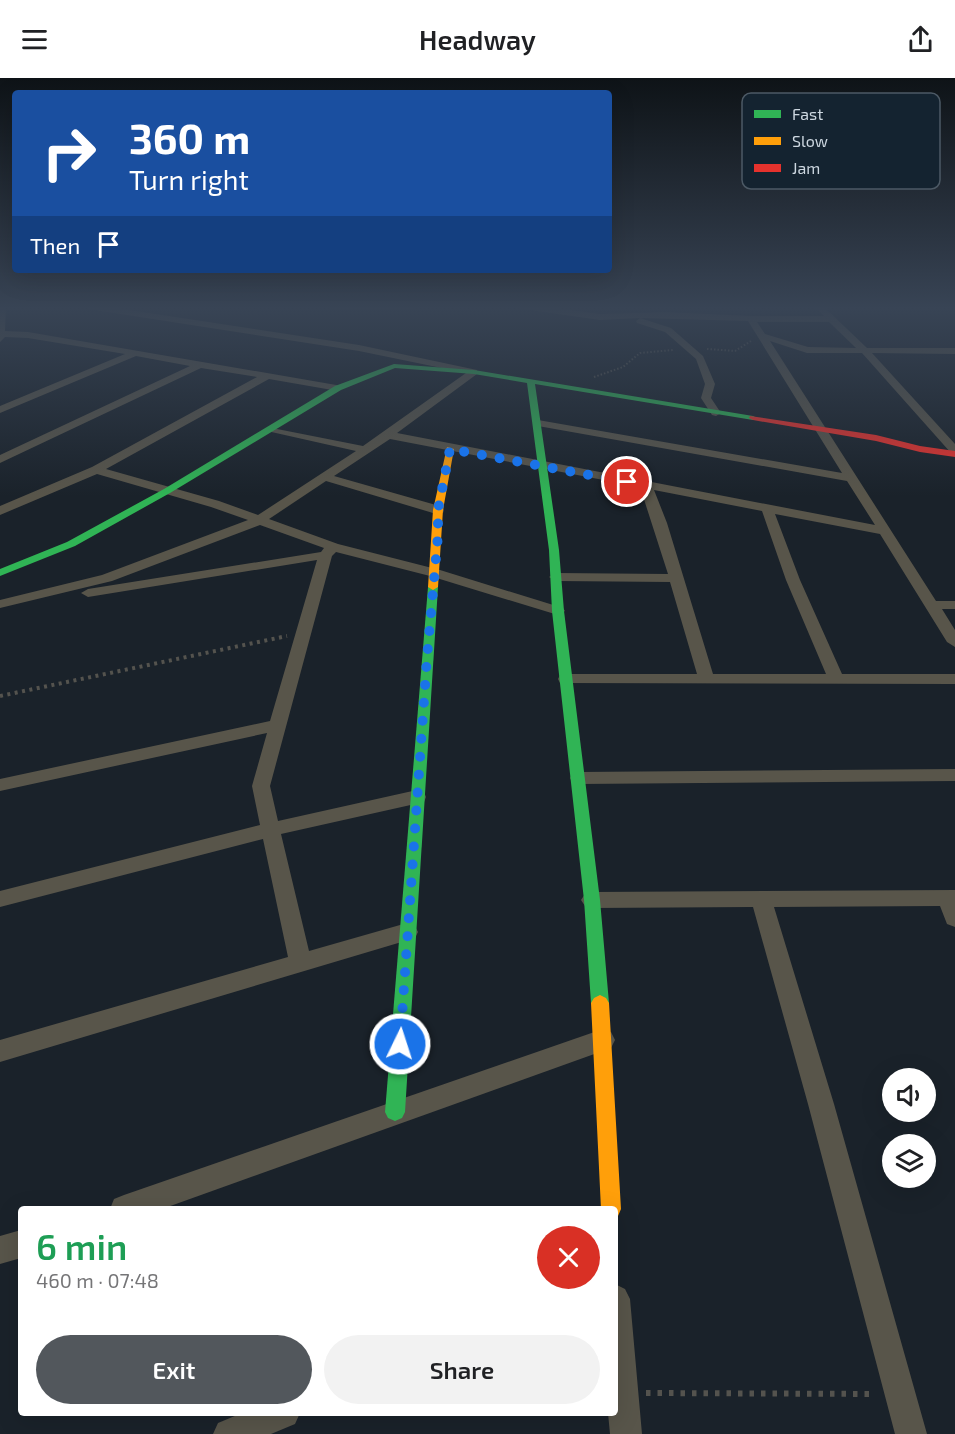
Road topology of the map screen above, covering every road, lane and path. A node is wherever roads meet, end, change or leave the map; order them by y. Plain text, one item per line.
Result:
1 (97, 369) edge
2 (190, 369) edge
3 (230, 369) edge
4 (386, 369) edge
5 (438, 369) edge
6 (461, 369) edge
7 (615, 369) edge
8 (704, 369) edge
9 (781, 369) edge
10 (882, 369) edge
11 (474, 372) junction
12 (267, 376) junction
13 (590, 378) dead end
14 (531, 382) junction
15 (338, 388) junction
16 (0, 410) edge
17 (716, 413) junction
18 (538, 423) junction
19 (271, 429) junction
20 (823, 429) junction
21 (388, 435) junction
22 (450, 449) junction
23 (954, 449) edge
24 (365, 450) junction
25 (0, 459) edge
26 (544, 467) junction
27 (96, 470) junction
28 (324, 477) junction
29 (850, 478) junction
30 (646, 486) junction
31 (167, 491) junction
32 (767, 508) junction
33 (438, 510) junction
34 (0, 511) edge
35 (258, 521) junction
36 (885, 531) junction
37 (329, 551) junction
38 (0, 573) edge
39 (435, 573) junction
40 (556, 577) junction
41 (676, 578) junction
42 (0, 605) edge
43 (933, 605) junction
44 (955, 605) edge
45 (558, 611) junction
46 (304, 632) junction
47 (955, 642) edge
48 (706, 678) junction
49 (837, 678) junction
50 (566, 679) junction
51 (955, 679) edge
52 (0, 696) edge
53 (276, 725) junction
54 (955, 775) edge
55 (579, 778) junction
56 (0, 785) edge
57 (417, 798) junction
58 (272, 829) junction
59 (951, 898) edge
60 (0, 899) edge
61 (761, 899) junction
62 (592, 900) junction
63 (955, 918) edge
64 (407, 932) junction
65 (300, 963) junction
66 (603, 1040) junction
67 (0, 1051) edge
68 (395, 1112) junction
69 (132, 1206) edge
70 (611, 1206) edge
71 (18, 1245) edge
72 (0, 1250) edge
73 (618, 1330) edge
74 (624, 1393) junction
75 (900, 1394) junction
76 (276, 1416) edge
77 (229, 1434) edge
78 (626, 1434) edge
79 (911, 1434) edge

1 - 16 street
2 - 25 street
3 - 12 street
4 - 15 street
5 - 11 street
6 - 11 street
7 - 13 path
8 - 17 street
9 - 20 street
10 - 23 street
11 - 14 street
11 - 21 street
12 - 15 street
12 - 27 street
14 - 17 street
14 - 18 street
15 - 19 street
17 - 20 street
18 - 26 street
18 - 29 street
19 - 24 street
19 - 31 street
20 - 23 street
20 - 29 street
21 - 22 street
21 - 24 street
22 - 26 street
22 - 33 street
24 - 28 street
26 - 30 street
26 - 40 street
27 - 31 street
27 - 34 street
28 - 33 street
28 - 35 street
29 - 36 street
30 - 32 street
30 - 41 street
31 - 35 street
31 - 38 street
32 - 36 street
32 - 49 street
33 - 39 street
35 - 37 street
35 - 42 street
36 - 43 street
37 - 39 street
37 - 42 street
37 - 46 street
39 - 45 street
39 - 57 street
40 - 41 street
40 - 45 street
41 - 48 street
43 - 44 street
43 - 47 street
45 - 50 street
46 - 52 path
46 - 53 street
48 - 49 street
48 - 50 street
49 - 51 street
50 - 55 street
53 - 56 street
53 - 58 street
54 - 55 street
55 - 62 street
57 - 58 street
57 - 64 street
58 - 60 street
58 - 65 street
59 - 61 street
59 - 63 street
61 - 62 street
61 - 75 street
62 - 66 street
64 - 65 street
64 - 68 street
65 - 67 street
66 - 68 street
66 - 70 street
68 - 69 street
71 - 72 street
73 - 74 street
74 - 75 path
74 - 78 street
75 - 79 street
76 - 77 street

